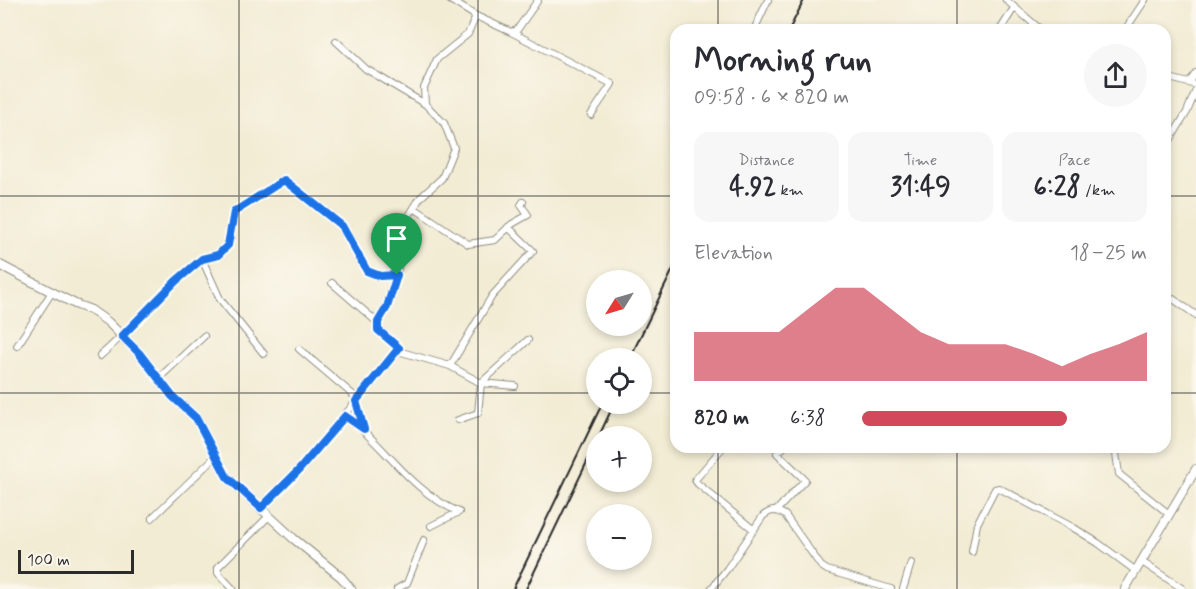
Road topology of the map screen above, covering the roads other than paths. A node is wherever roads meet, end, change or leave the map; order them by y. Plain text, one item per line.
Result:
1 (450, 0) edge
2 (538, 0) edge
3 (768, 0) edge
4 (1006, 0) edge
5 (1145, 0) edge
6 (1014, 8) junction
7 (476, 16) junction
8 (757, 24) edge
9 (1004, 24) edge
10 (1034, 24) edge
11 (1129, 24) edge
12 (511, 32) junction
13 (336, 41) dead end
14 (1196, 73) edge
15 (1171, 78) edge
16 (1192, 84) edge
17 (1196, 90) edge
18 (425, 104) junction
19 (591, 115) dead end
20 (1171, 138) edge
21 (523, 202) dead end
22 (414, 208) junction
23 (508, 228) junction
24 (202, 259) junction
25 (0, 265) edge
26 (397, 275) junction
27 (332, 283) dead end
28 (52, 292) junction
29 (1171, 298) edge
30 (1196, 315) edge
31 (378, 322) junction
32 (122, 336) junction
33 (204, 336) dead end
34 (528, 340) dead end
35 (16, 346) dead end
36 (299, 349) dead end
37 (398, 351) junction
38 (264, 354) dead end
39 (100, 356) dead end
40 (450, 366) junction
41 (158, 379) junction
42 (481, 383) junction
43 (515, 386) dead end
44 (357, 400) junction
45 (345, 416) junction
46 (458, 420) dead end
47 (364, 429) junction
48 (718, 453) edge
49 (777, 453) edge
50 (1116, 453) edge
51 (216, 456) junction
52 (1196, 469) edge
53 (1193, 481) edge
54 (261, 508) junction
55 (776, 511) junction
56 (1169, 514) junction
57 (269, 516) junction
58 (152, 518) dead end
59 (431, 526) dead end
60 (754, 530) junction
61 (424, 540) dead end
62 (972, 552) dead end
63 (1142, 562) junction
64 (911, 563) dead end
65 (1136, 571) junction
66 (406, 587) edge
67 (233, 589) edge
68 (351, 589) edge
69 (398, 589) edge
70 (711, 589) edge
71 (891, 589) edge
72 (903, 589) edge
73 (1125, 589) edge
74 (1183, 589) edge

1 - 7 street
2 - 12 street
3 - 8 street
4 - 6 street
5 - 11 street
6 - 9 street
6 - 10 street
7 - 12 street
7 - 18 street
12 - 19 street
13 - 18 street
14 - 16 street
15 - 16 street
17 - 20 street
18 - 22 street
21 - 23 street
22 - 23 street
22 - 26 street
23 - 40 street
24 - 26 street
24 - 32 street
24 - 38 street
25 - 28 main road
26 - 31 street
27 - 31 street
28 - 32 main road
28 - 35 street
29 - 30 street
31 - 37 street
32 - 39 street
32 - 41 main road
33 - 41 street
34 - 42 street
36 - 44 street
37 - 40 street
37 - 44 street
40 - 42 street
41 - 51 main road
42 - 43 street
42 - 46 street
44 - 45 street
44 - 47 street
45 - 47 street
45 - 54 street
47 - 59 street
48 - 60 street
49 - 55 street
50 - 56 street
51 - 54 main road
51 - 58 street
52 - 53 main road
53 - 56 main road
54 - 57 main road
55 - 60 street
55 - 71 street
56 - 63 main road
57 - 67 street
57 - 68 main road
60 - 70 street
61 - 66 street
62 - 65 street
63 - 65 main road
63 - 74 street
64 - 72 street
65 - 73 main road
66 - 69 street

